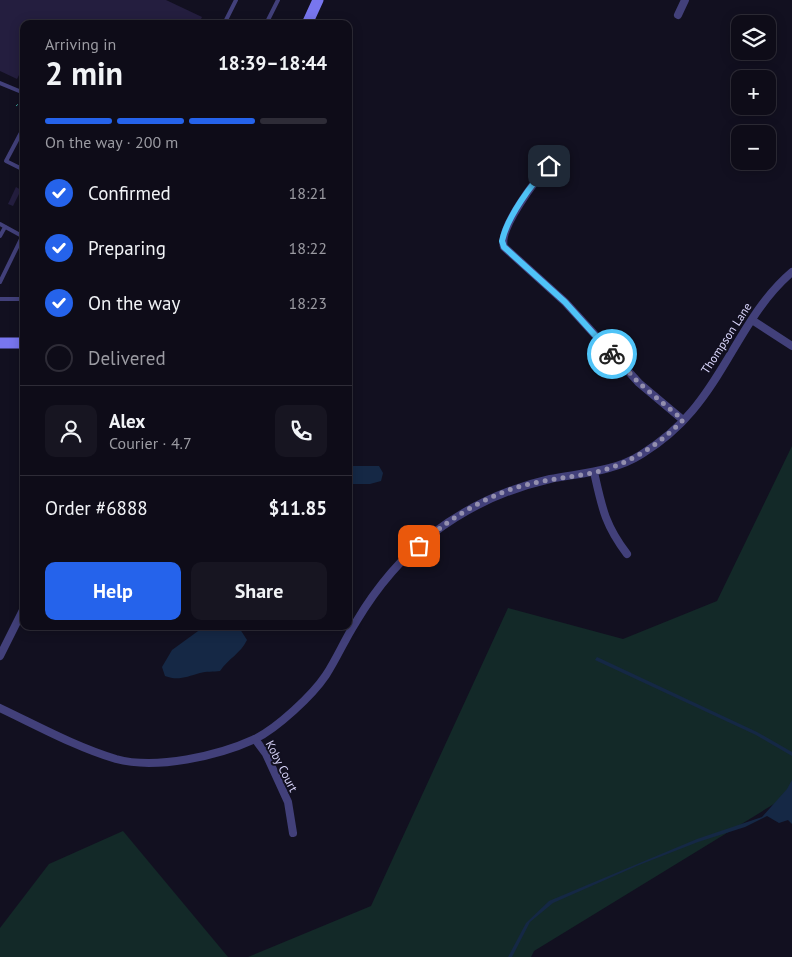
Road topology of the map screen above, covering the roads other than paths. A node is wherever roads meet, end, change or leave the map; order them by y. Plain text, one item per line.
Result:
1 (236, 0) edge
2 (278, 0) edge
3 (318, 0) edge
4 (685, 0) edge
5 (678, 15) dead end
6 (226, 20) edge
7 (268, 20) edge
8 (309, 20) edge
9 (0, 83) edge
10 (20, 91) edge
11 (20, 135) edge
12 (549, 166) dead end
13 (20, 168) edge
14 (0, 224) edge
15 (5, 227) junction
16 (20, 233) edge
17 (0, 236) edge
18 (20, 240) edge
19 (792, 272) edge
20 (0, 282) edge
21 (0, 299) edge
22 (20, 300) edge
23 (752, 320) junction
24 (0, 343) edge
25 (20, 343) edge
26 (792, 346) edge
27 (683, 420) junction
28 (594, 472) junction
29 (627, 554) dead end
30 (20, 616) edge
31 (352, 627) edge
32 (351, 630) edge
33 (0, 656) edge
34 (0, 708) edge
35 (255, 739) junction
36 (293, 833) dead end

1 - 6 lane
2 - 7 lane
3 - 8 main road
4 - 5 street
9 - 10 lane
11 - 13 lane
12 - 27 street
14 - 15 lane
15 - 16 lane
15 - 17 lane
18 - 20 lane
19 - 23 street, Thompson Lane
21 - 22 lane
23 - 26 street
23 - 27 street, Thompson Lane
24 - 25 main road
27 - 28 street, Thompson Lane
28 - 29 street
28 - 31 street, Thompson Lane
30 - 33 street
32 - 35 street, Thompson Lane
34 - 35 street, Thompson Lane
35 - 36 street, Koby Court

